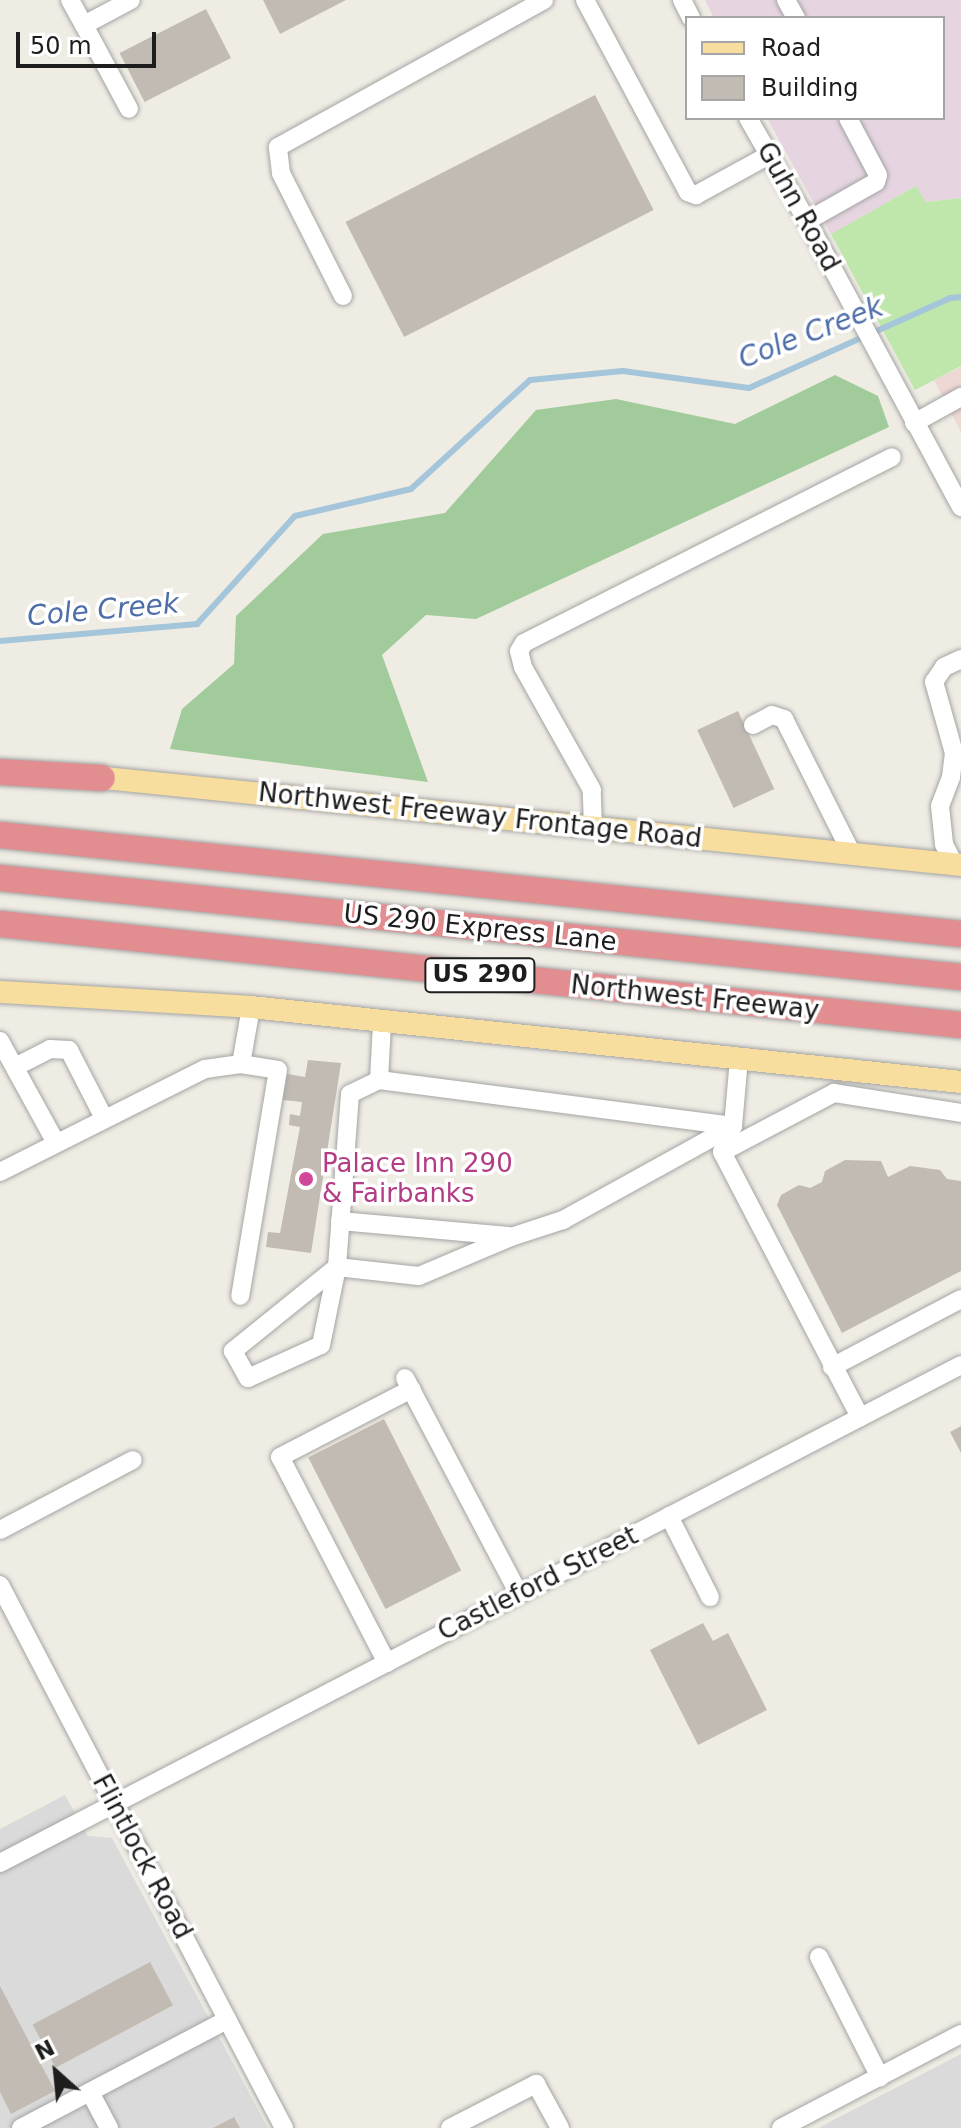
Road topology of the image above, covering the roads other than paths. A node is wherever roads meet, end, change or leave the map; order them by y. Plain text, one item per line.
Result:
1 (70, 0) edge
2 (131, 0) edge
3 (544, 0) edge
4 (585, 0) edge
5 (84, 25) junction
6 (129, 109) dead end
7 (749, 120) edge
8 (849, 120) edge
9 (769, 155) junction
10 (807, 221) junction
11 (343, 296) dead end
12 (961, 397) edge
13 (914, 423) junction
14 (892, 457) dead end
15 (961, 507) edge
16 (961, 659) edge
17 (753, 725) dead end
18 (0, 766) edge
19 (0, 772) edge
20 (102, 778) junction
21 (593, 828) junction
22 (0, 835) edge
23 (852, 854) junction
24 (957, 864) edge
25 (0, 878) edge
26 (0, 924) edge
27 (961, 934) edge
28 (961, 977) edge
29 (0, 992) edge
30 (251, 1007) junction
31 (382, 1023) junction
32 (961, 1025) edge
33 (0, 1041) edge
34 (739, 1059) junction
35 (241, 1064) junction
36 (15, 1067) junction
37 (850, 1071) junction
38 (379, 1080) junction
39 (961, 1082) edge
40 (834, 1093) junction
41 (961, 1113) edge
42 (104, 1118) junction
43 (733, 1126) junction
44 (56, 1143) junction
45 (3, 1163) edge
46 (340, 1221) junction
47 (511, 1237) junction
48 (337, 1267) junction
49 (240, 1296) dead end
50 (961, 1299) edge
51 (961, 1365) edge
52 (832, 1367) junction
53 (860, 1417) junction
54 (133, 1460) dead end
55 (669, 1516) junction
56 (0, 1530) edge
57 (0, 1585) edge
58 (519, 1594) junction
59 (710, 1597) dead end
60 (387, 1663) junction
61 (114, 1804) junction
62 (0, 1863) edge
63 (819, 1957) dead end
64 (227, 2020) junction
65 (961, 2034) edge
66 (880, 2077) junction
67 (90, 2092) junction
68 (21, 2128) edge
69 (109, 2128) edge
70 (284, 2128) edge
71 (450, 2128) edge
72 (560, 2128) edge
73 (781, 2128) edge

1 - 5 street
2 - 5 street
3 - 11 street
4 - 9 street
5 - 6 street
7 - 9 street, Guhn Road
8 - 10 street
9 - 10 street, Guhn Road
10 - 13 street, Guhn Road
12 - 13 street
13 - 15 street, Guhn Road
14 - 21 street
16 - 24 street
17 - 23 street
18 - 20 main road, Northwest Freeway Frontage Road
19 - 20 highway
20 - 21 main road, Northwest Freeway Frontage Road
21 - 23 main road, Northwest Freeway Frontage Road
22 - 27 highway
23 - 24 main road, Northwest Freeway Frontage Road
25 - 28 highway, US 290 Express Lane
26 - 32 highway, Northwest Freeway / US 290
29 - 30 main road
30 - 31 main road
30 - 35 street
31 - 34 main road
31 - 38 street
33 - 36 street
34 - 37 main road
34 - 43 street
35 - 42 street
35 - 49 street
36 - 42 street
36 - 44 street
37 - 39 main road
37 - 40 street
38 - 43 street
38 - 46 street
40 - 41 street
40 - 52 street
42 - 44 street
43 - 47 street
44 - 45 street
46 - 47 street
46 - 48 street
47 - 48 street
48 - 48 street
50 - 52 street
51 - 53 street, Castleford Street
52 - 53 street
53 - 55 street, Castleford Street
54 - 56 street
55 - 58 street, Castleford Street
55 - 59 street
57 - 61 street, Flintlock Road
58 - 60 street, Castleford Street
58 - 60 street
60 - 61 street, Castleford Street
61 - 62 street, Castleford Street
61 - 64 street, Flintlock Road
63 - 66 street
64 - 67 street
64 - 70 street, Flintlock Road
65 - 66 street
66 - 73 street
67 - 68 street
67 - 69 street
71 - 72 street

